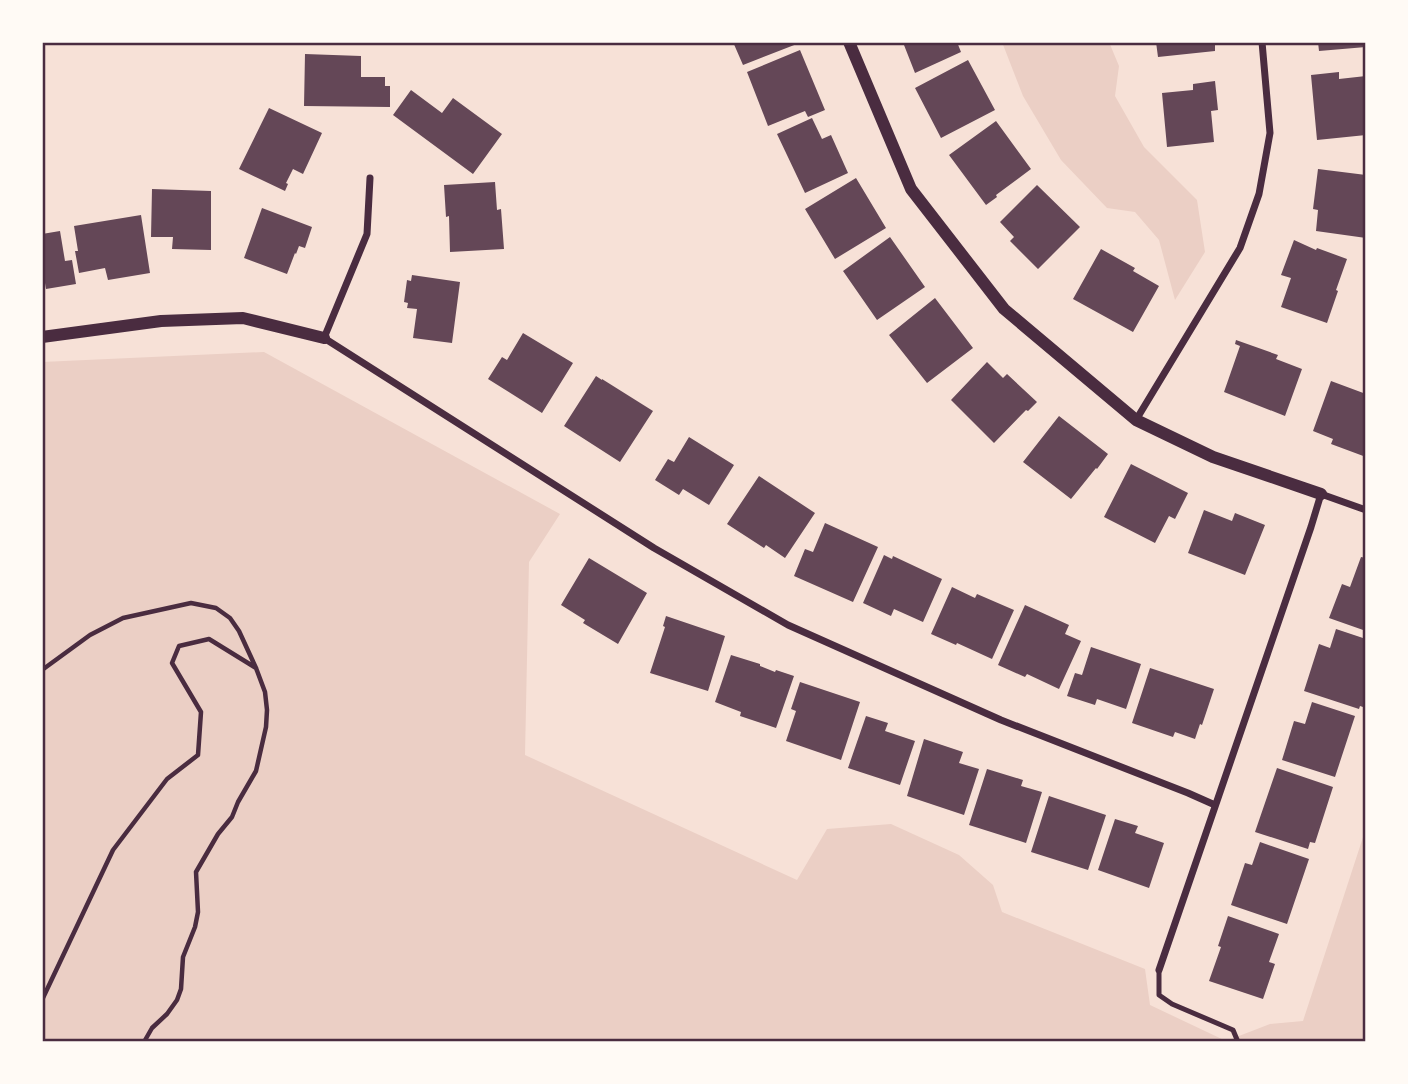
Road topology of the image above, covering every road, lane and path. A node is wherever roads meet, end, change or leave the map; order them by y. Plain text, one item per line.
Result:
1 (849, 42) edge
2 (1262, 42) edge
3 (370, 178) dead end
4 (42, 337) edge
5 (324, 338) junction
6 (1136, 420) junction
7 (1321, 494) junction
8 (1366, 510) edge
9 (256, 668) junction
10 (42, 670) edge
11 (1215, 805) junction
12 (1159, 970) joint
13 (42, 1000) edge
14 (144, 1042) edge
15 (1238, 1042) edge

1 - 6 street
2 - 6 street
3 - 5 street
4 - 5 street
5 - 11 street
6 - 7 street
7 - 8 street
7 - 11 street
9 - 10 path
9 - 13 path
9 - 14 path
11 - 12 street
12 - 15 lane

